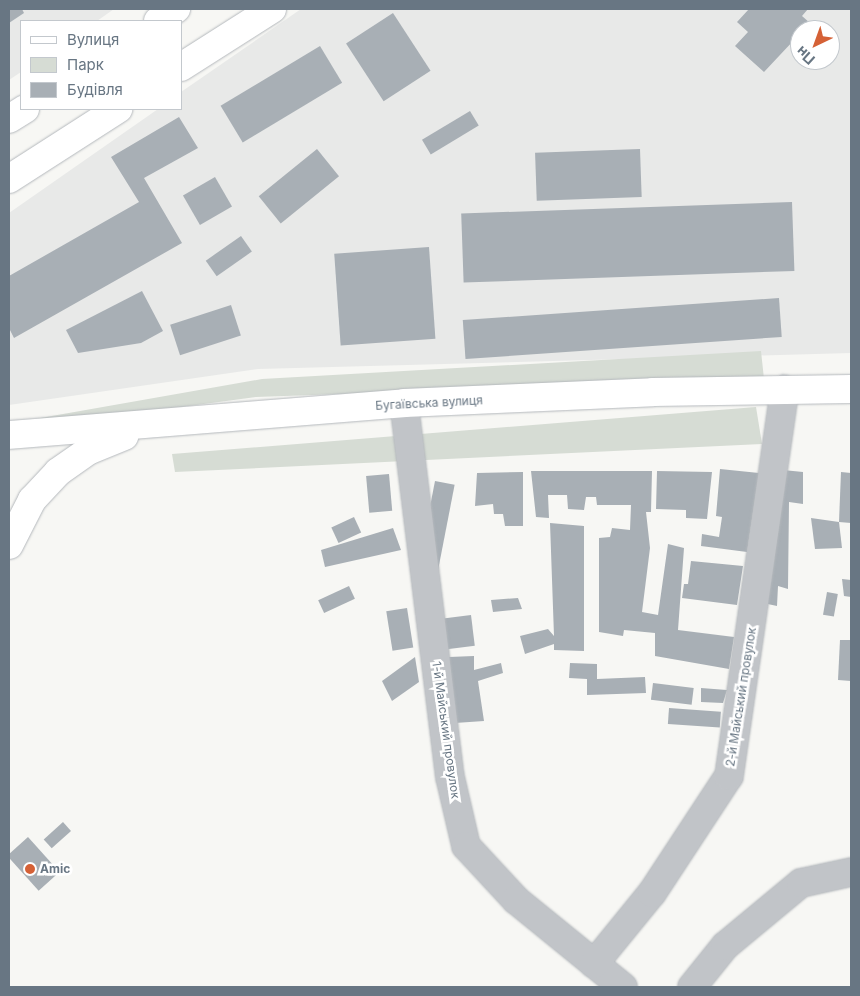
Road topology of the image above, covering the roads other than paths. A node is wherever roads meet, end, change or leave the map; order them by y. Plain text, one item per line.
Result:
1 (176, 9) edge
2 (272, 9) edge
3 (160, 20) edge
4 (182, 67) edge
5 (23, 110) edge
6 (116, 110) edge
7 (9, 119) edge
8 (9, 179) edge
9 (785, 389) junction
10 (851, 389) edge
11 (404, 403) junction
12 (156, 425) junction
13 (11, 435) edge
14 (9, 545) edge
15 (851, 872) edge
16 (594, 964) junction
17 (623, 987) edge
18 (692, 987) edge

1 - 3 main road
2 - 4 main road
5 - 7 main road
6 - 8 main road
9 - 10 main road, Бугаївська вулиця
9 - 11 main road, Бугаївська вулиця
9 - 16 street, 2-й Майський провулок
11 - 12 main road, Бугаївська вулиця
11 - 16 street, 1-й Майський провулок
12 - 13 main road, Бугаївська вулиця
12 - 14 main road
15 - 18 street
16 - 17 street, 1-й Майський провулок

